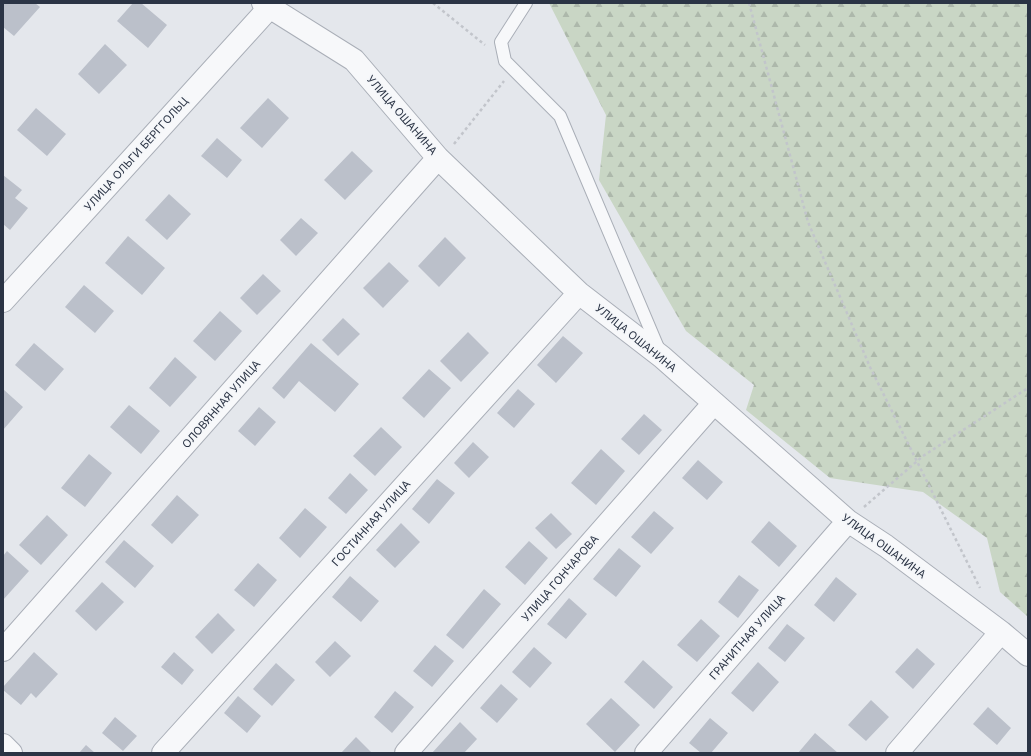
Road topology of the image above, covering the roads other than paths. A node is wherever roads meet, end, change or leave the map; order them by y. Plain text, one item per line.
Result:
1 (526, 3) edge
2 (266, 5) edge
3 (438, 158) junction
4 (579, 292) junction
5 (3, 301) edge
6 (662, 357) junction
7 (714, 403) junction
8 (848, 521) junction
9 (1001, 632) junction
10 (3, 650) edge
11 (1028, 655) edge
12 (3, 745) edge
13 (11, 753) edge
14 (163, 753) edge
15 (406, 753) edge
16 (646, 753) edge
17 (897, 753) edge

1 - 6 lane
2 - 3 street, УЛИЦА ОШАНИНА
2 - 5 street, УЛИЦА ОЛЬГИ БЕРГГОЛЬЦ
3 - 4 street, УЛИЦА ОШАНИНА
3 - 10 street, ОЛОВЯННАЯ УЛИЦА
4 - 6 street, УЛИЦА ОШАНИНА
4 - 14 street, ГОСТИННАЯ УЛИЦА
6 - 7 street, УЛИЦА ОШАНИНА
7 - 8 street, УЛИЦА ОШАНИНА
7 - 15 street, УЛИЦА ГОНЧАРОВА
8 - 9 street, УЛИЦА ОШАНИНА
8 - 16 street, ГРАНИТНАЯ УЛИЦА
9 - 11 street, УЛИЦА ОШАНИНА
9 - 17 street
12 - 13 street

